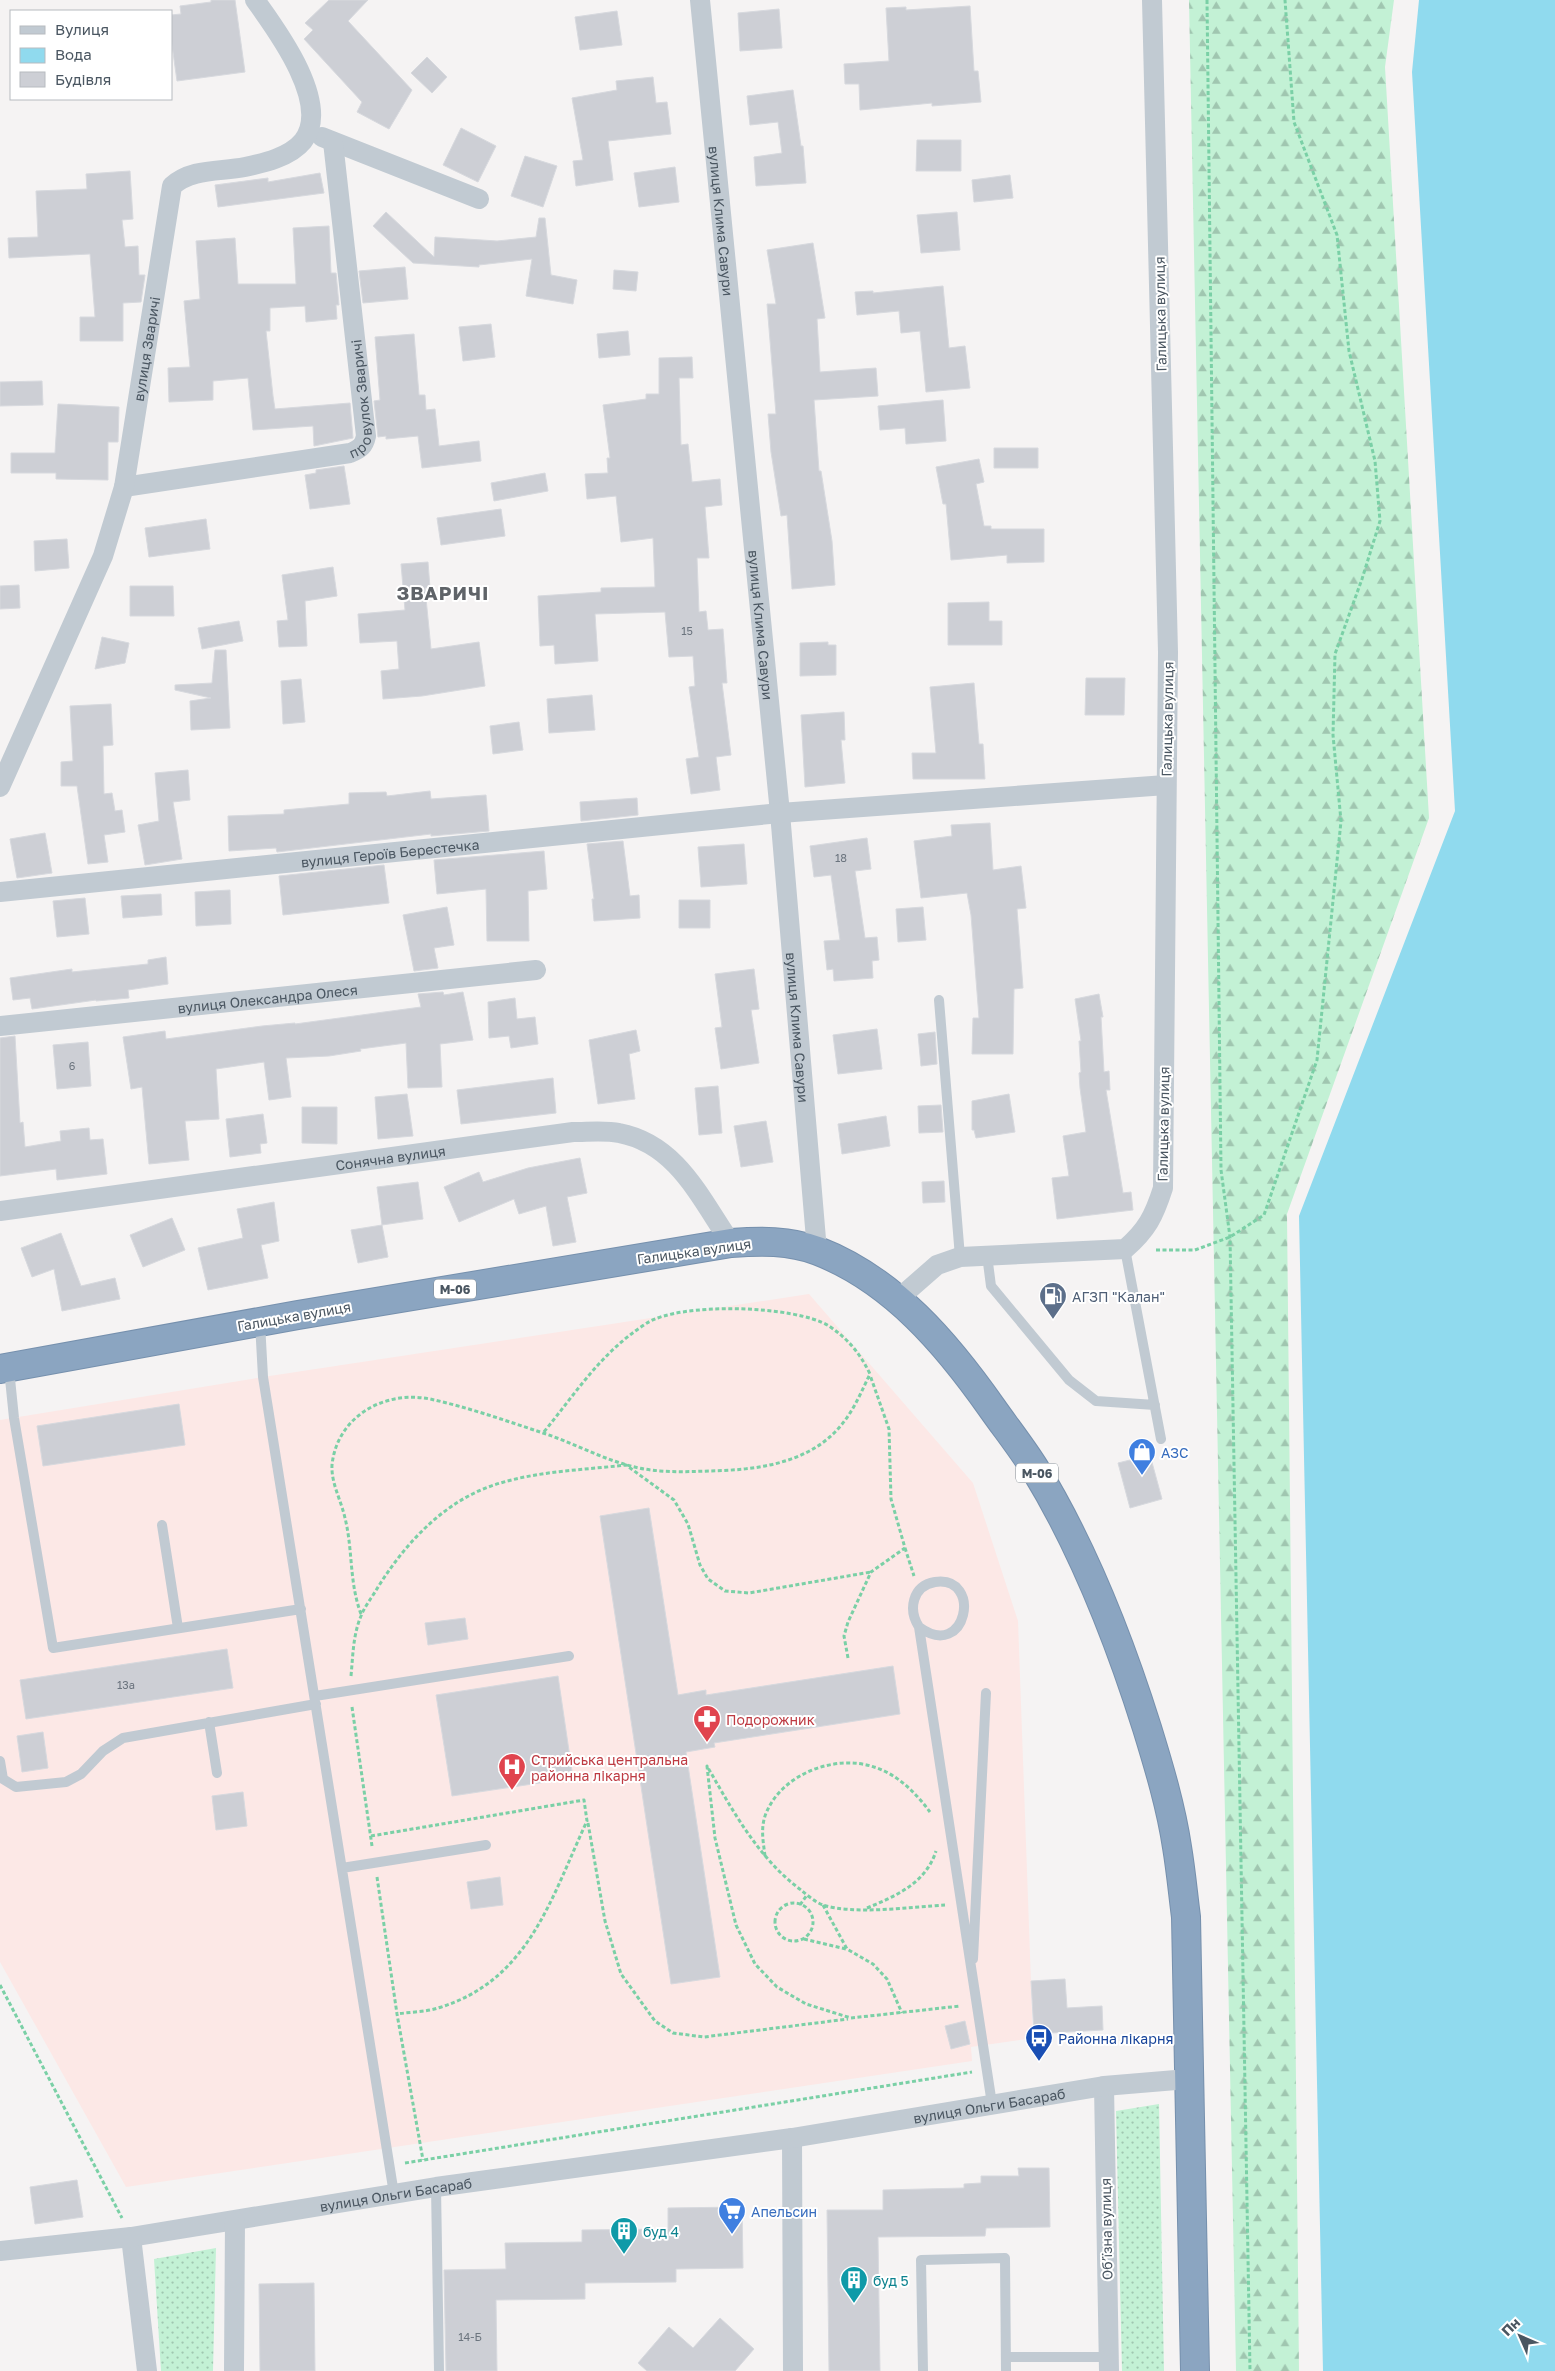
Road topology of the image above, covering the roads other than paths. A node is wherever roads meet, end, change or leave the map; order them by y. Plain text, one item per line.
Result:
1 (255, 0) edge
2 (700, 0) edge
3 (1152, 0) edge
4 (309, 130) junction
5 (333, 142) junction
6 (479, 199) dead end
7 (124, 487) junction
8 (1166, 785) junction
9 (0, 787) edge
10 (780, 813) junction
11 (0, 892) edge
12 (536, 970) dead end
13 (940, 1000) dead end
14 (0, 1026) edge
15 (0, 1211) edge
16 (731, 1243) junction
17 (1124, 1249) junction
18 (817, 1251) junction
19 (987, 1255) junction
20 (960, 1257) junction
21 (897, 1300) junction
22 (260, 1322) junction
23 (5, 1368) edge
24 (1154, 1405) junction
25 (1161, 1439) dead end
26 (162, 1526) dead end
27 (301, 1609) junction
28 (919, 1627) junction
29 (178, 1628) junction
30 (569, 1656) dead end
31 (986, 1692) dead end
32 (315, 1700) junction
33 (209, 1722) junction
34 (0, 1761) edge
35 (217, 1773) dead end
36 (486, 1844) dead end
37 (342, 1868) junction
38 (972, 1981) junction
39 (1188, 2079) junction
40 (1104, 2086) junction
41 (992, 2104) junction
42 (792, 2138) junction
43 (436, 2187) junction
44 (394, 2194) junction
45 (235, 2221) junction
46 (131, 2236) junction
47 (0, 2251) edge
48 (1006, 2357) junction
49 (1108, 2364) edge
50 (147, 2371) edge
51 (234, 2371) edge
52 (439, 2371) edge
53 (793, 2371) edge
54 (923, 2371) edge
55 (1006, 2371) edge
56 (1195, 2371) edge

1 - 4 street
2 - 10 street, вулиця Клима Савури
3 - 8 street, Галицька вулиця
4 - 5 street
4 - 7 street, вулиця Зваричі
5 - 6 street
5 - 7 street, провулок Зваричі
7 - 9 street, вулиця Зваричі
8 - 10 street, вулиця Героїв Берестечка
8 - 17 street, Галицька вулиця
10 - 11 street, вулиця Героїв Берестечка
10 - 18 street, вулиця Клима Савури
12 - 14 street, вулиця Олександра Олеся
13 - 20 lane
15 - 16 street, Сонячна вулиця
16 - 18 highway, Галицька вулиця / М-06
16 - 22 highway, Галицька вулиця / М-06
17 - 19 street
17 - 24 lane
18 - 21 highway, Галицька вулиця / М-06
19 - 20 street
19 - 24 lane
20 - 21 street
21 - 39 highway, М-06
22 - 23 highway, Галицька вулиця / М-06
22 - 27 lane
23 - 29 lane
24 - 25 lane
26 - 29 lane
27 - 29 lane
27 - 32 lane
28 - 28 lane
28 - 38 lane
30 - 32 lane
31 - 38 lane
32 - 33 lane
32 - 37 lane
33 - 34 lane
33 - 35 lane
36 - 37 lane
37 - 44 lane
38 - 41 lane
39 - 40 street, вулиця Ольги Басараб
39 - 56 highway, М-06
40 - 41 street, вулиця Ольги Басараб
40 - 49 street, Обʼїзна вулиця
41 - 42 street, вулиця Ольги Басараб
42 - 43 street, вулиця Ольги Басараб
42 - 53 street
43 - 44 street, вулиця Ольги Басараб
43 - 52 lane
44 - 45 street, вулиця Ольги Басараб
45 - 46 street, вулиця Ольги Басараб
45 - 51 street
46 - 47 street, вулиця Ольги Басараб
46 - 50 street
48 - 49 lane
48 - 54 lane
48 - 55 lane

